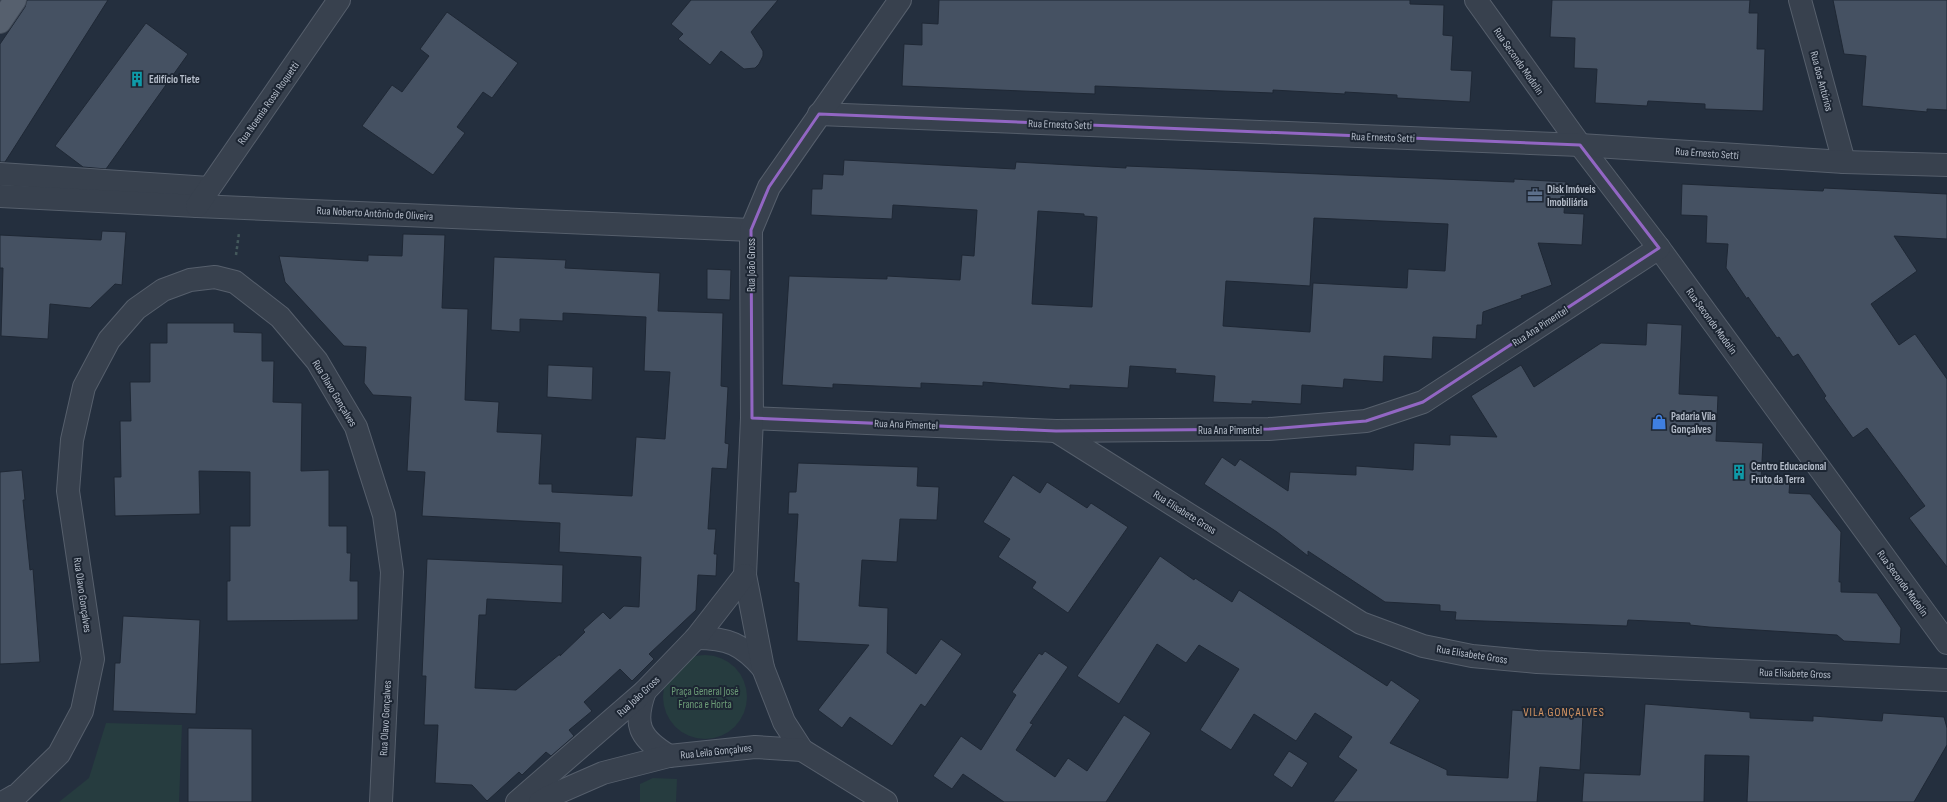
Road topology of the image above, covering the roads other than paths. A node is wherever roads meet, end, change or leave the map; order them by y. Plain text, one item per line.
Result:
1 (15, 0) edge
2 (339, 0) edge
3 (900, 0) edge
4 (1476, 0) edge
5 (1800, 0) edge
6 (0, 22) edge
7 (819, 114) junction
8 (1580, 145) junction
9 (1844, 162) junction
10 (1947, 165) edge
11 (0, 174) edge
12 (209, 188) junction
13 (0, 196) edge
14 (197, 206) junction
15 (751, 230) junction
16 (1659, 248) junction
17 (752, 418) junction
18 (1056, 431) junction
19 (745, 575) junction
20 (696, 638) junction
21 (1947, 643) edge
22 (763, 668) junction
23 (1947, 680) edge
24 (645, 691) junction
25 (802, 750) junction
26 (669, 756) junction
27 (4, 802) edge
28 (381, 802) edge
29 (517, 802) edge
30 (540, 802) edge
31 (886, 802) edge

1 - 6 main road
2 - 12 street, Rua Noemia Rossi Roquetti
3 - 7 street, Rua João Gross
4 - 8 street, Rua Secondo Modolin
5 - 9 street, Rua dos Antúrios
7 - 8 street, Rua Ernesto Setti
7 - 15 street, Rua João Gross
8 - 9 street, Rua Ernesto Setti
8 - 16 street, Rua Secondo Modolin
9 - 10 street, Rua Ernesto Setti
11 - 12 street
12 - 14 street, Rua Noemia Rossi Roquetti
13 - 14 street, Rua Noberto Antônio de Oliveira
14 - 15 street, Rua Noberto Antônio de Oliveira
15 - 17 street, Rua João Gross
16 - 18 street, Rua Ana Pimentel
16 - 21 street, Rua Secondo Modolin
17 - 18 street, Rua Ana Pimentel
17 - 19 street, Rua João Gross
18 - 23 street, Rua Elisabete Gross
19 - 20 street, Rua João Gross
19 - 22 street, Rua João Gross
20 - 22 street
20 - 24 street, Rua João Gross
22 - 25 street, Rua João Gross
24 - 26 street
24 - 29 street, Rua João Gross
25 - 26 street, Rua Leila Gonçalves
25 - 31 street, Rua Leila Gonçalves
26 - 30 street, Rua Leila Gonçalves
27 - 28 street, Rua Olavo Gonçalves

